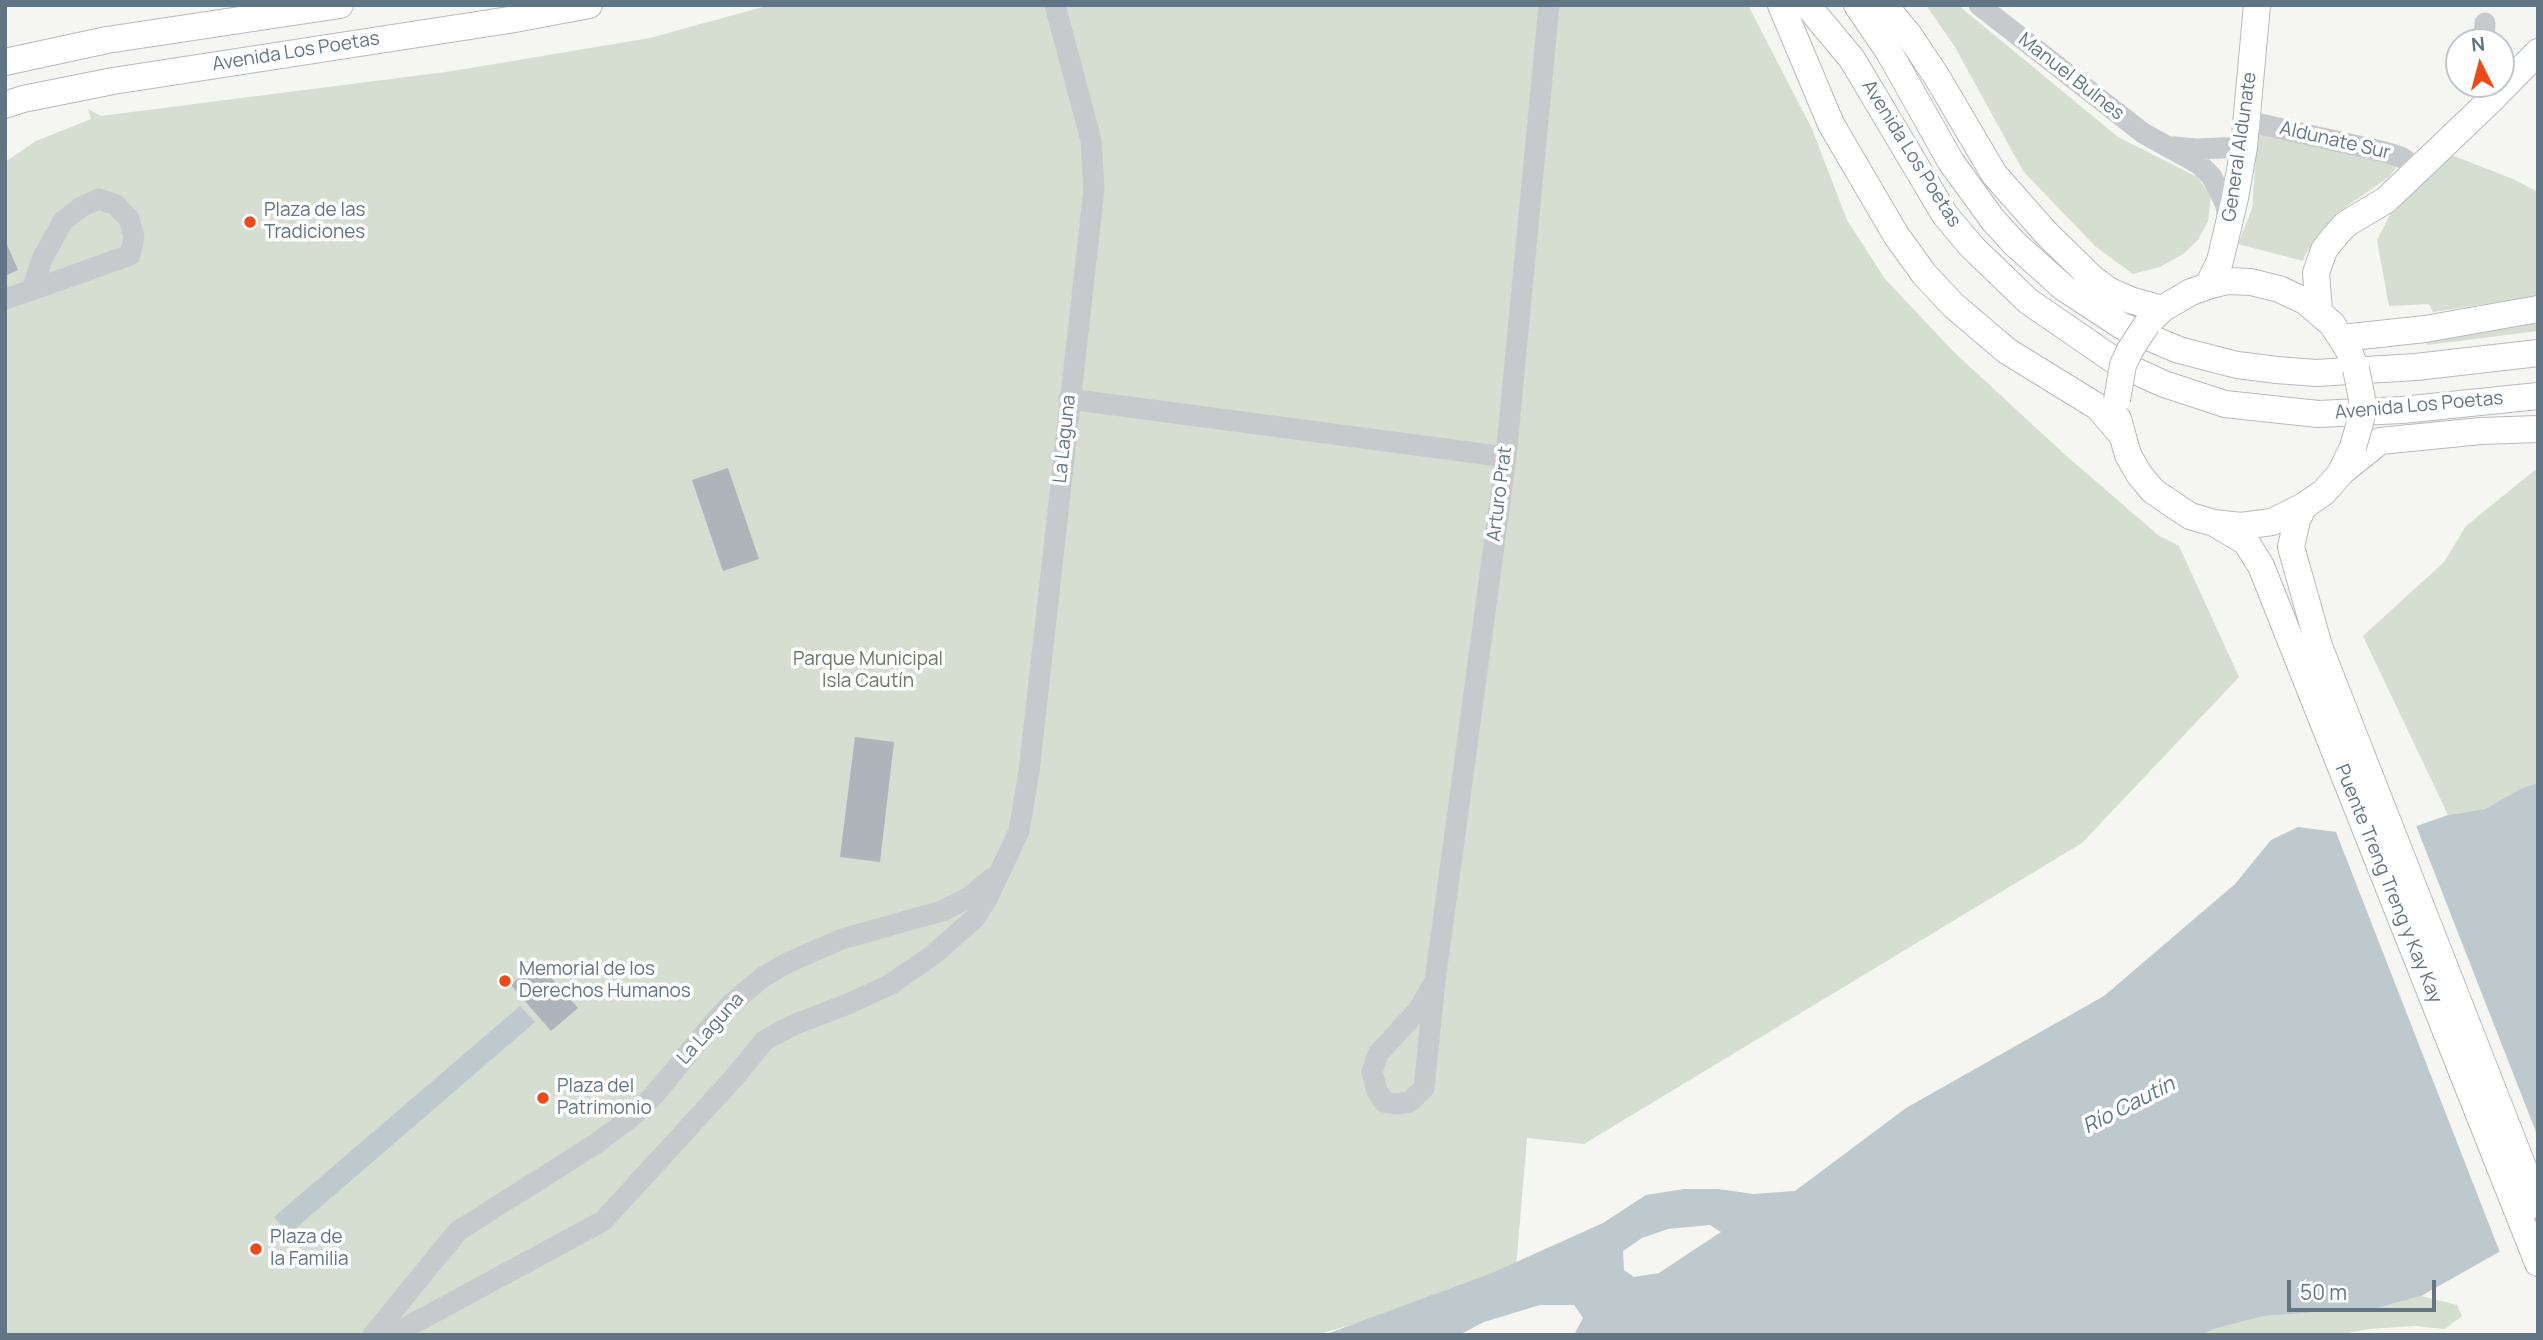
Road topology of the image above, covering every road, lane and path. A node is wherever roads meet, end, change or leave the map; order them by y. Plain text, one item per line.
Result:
1 (340, 5) edge
2 (589, 5) edge
3 (1055, 5) edge
4 (1549, 5) edge
5 (1781, 5) edge
6 (1807, 5) edge
7 (1857, 5) edge
8 (1884, 5) edge
9 (1979, 5) edge
10 (2257, 5) edge
11 (2538, 52) edge
12 (5, 62) edge
13 (2515, 71) edge
14 (2485, 98) edge
15 (5, 105) edge
16 (2245, 134) junction
17 (2165, 146) junction
18 (2419, 170) junction
19 (2229, 232) junction
20 (2208, 286) junction
21 (32, 290) junction
22 (5, 299) edge
23 (2538, 309) edge
24 (2319, 311) junction
25 (2155, 316) junction
26 (2342, 338) junction
27 (2538, 353) edge
28 (2538, 396) edge
29 (1069, 400) junction
30 (2538, 429) edge
31 (2121, 434) junction
32 (1506, 457) junction
33 (2340, 474) junction
34 (2304, 506) junction
35 (2214, 523) junction
36 (2310, 655) junction
37 (998, 872) junction
38 (1435, 981) junction
39 (2538, 1205) edge
40 (2538, 1263) edge
41 (373, 1335) edge
42 (392, 1335) edge

1 - 12 main road, Avenida Los Poetas
2 - 15 main road, Avenida Los Poetas
3 - 29 street, La Laguna
4 - 32 street, Arturo Prat
5 - 31 main road
6 - 28 main road, Avenida Los Poetas
7 - 27 main road, Avenida Los Poetas
8 - 25 main road
9 - 17 street, Manuel Bulnes
10 - 16 main road, General Aldunate
11 - 13 main road
14 - 18 main road
16 - 17 street, Manuel Bulnes
16 - 18 street, Aldunate Sur
16 - 19 main road, General Aldunate
17 - 19 street, Manuel Bulnes
18 - 24 main road
19 - 20 main road, General Aldunate
20 - 24 main road
20 - 25 main road
21 - 21 street
21 - 22 street
23 - 26 main road
24 - 26 main road
25 - 31 main road, bridge
26 - 33 main road, bridge
29 - 32 street
29 - 37 street, La Laguna
30 - 33 main road
31 - 35 main road
32 - 38 street, Arturo Prat
33 - 34 main road
34 - 35 main road
34 - 36 main road, Puente Treng Treng y Kay Kay
35 - 36 main road, Puente Treng Treng y Kay Kay
36 - 39 main road, Puente Treng Treng y Kay Kay
36 - 40 main road, Puente Treng Treng y Kay Kay
37 - 41 street, La Laguna
37 - 42 street, La Laguna
38 - 38 street, Arturo Prat

